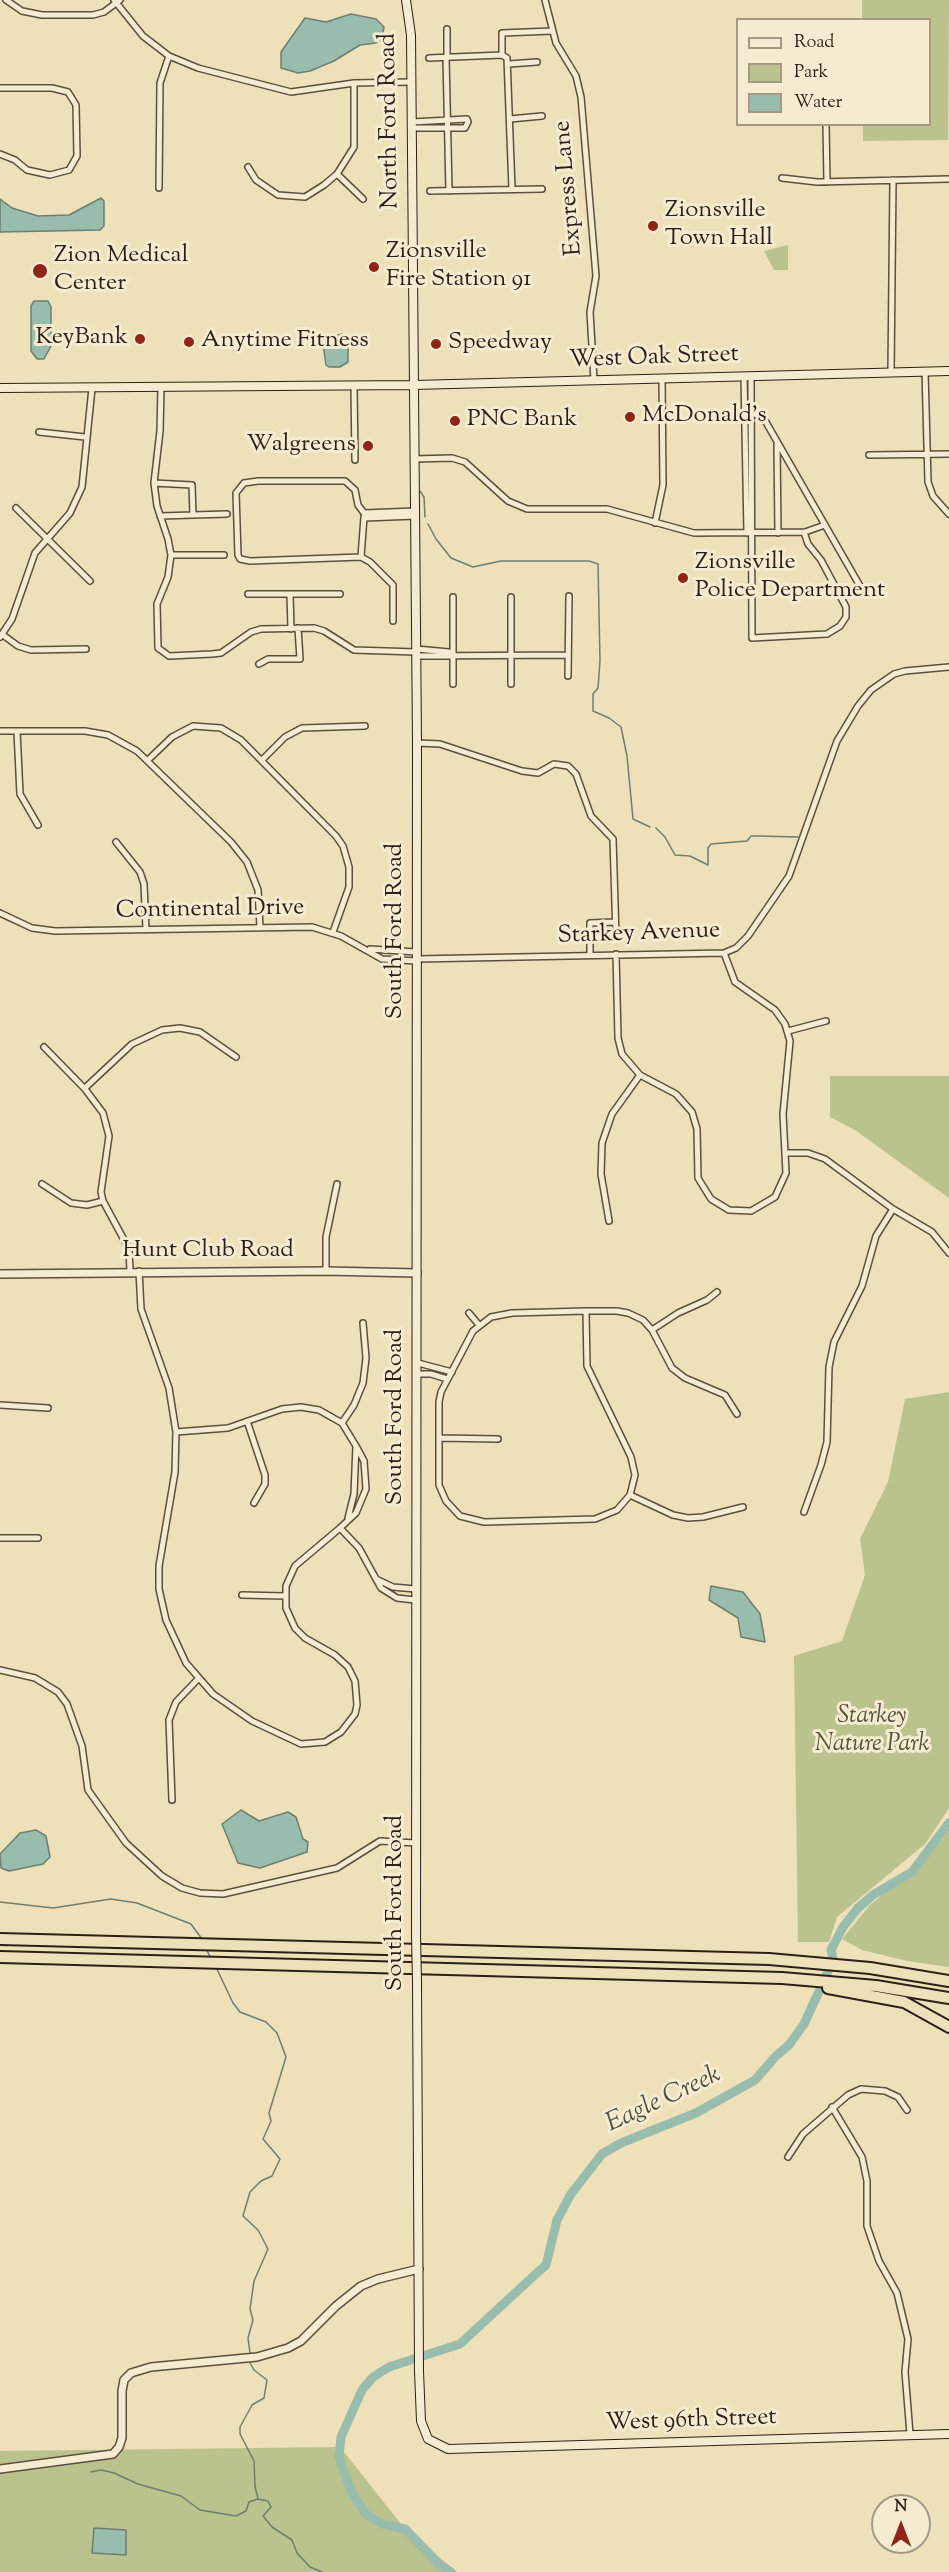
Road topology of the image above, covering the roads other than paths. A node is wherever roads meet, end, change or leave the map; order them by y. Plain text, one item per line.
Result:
1 (6, 0) edge
2 (406, 0) edge
3 (545, 0) edge
4 (117, 1) edge
5 (447, 29) dead end
6 (552, 31) junction
7 (170, 56) junction
8 (447, 57) junction
9 (429, 58) dead end
10 (506, 59) junction
11 (537, 62) dead end
12 (411, 82) junction
13 (354, 83) junction
14 (0, 88) edge
15 (542, 116) dead end
16 (510, 119) junction
17 (448, 120) junction
18 (412, 125) junction
19 (826, 126) edge
20 (448, 128) junction
21 (0, 154) edge
22 (248, 167) dead end
23 (337, 174) junction
24 (782, 177) dead end
25 (949, 178) edge
26 (893, 180) junction
27 (827, 182) junction
28 (159, 188) dead end
29 (512, 189) junction
30 (543, 189) dead end
31 (449, 190) junction
32 (430, 191) dead end
33 (363, 199) dead end
34 (949, 370) edge
35 (924, 371) junction
36 (891, 372) junction
37 (747, 376) junction
38 (662, 378) junction
39 (594, 380) junction
40 (354, 386) junction
41 (414, 386) junction
42 (161, 387) junction
43 (0, 388) edge
44 (92, 388) junction
45 (751, 413) junction
46 (39, 432) dead end
47 (85, 437) junction
48 (777, 442) junction
49 (927, 454) junction
50 (949, 454) edge
51 (868, 455) dead end
52 (414, 459) junction
53 (355, 460) dead end
54 (154, 483) junction
55 (16, 508) dead end
56 (227, 514) dead end
57 (415, 514) junction
58 (949, 514) edge
59 (192, 515) junction
60 (364, 515) junction
61 (160, 516) junction
62 (655, 523) junction
63 (825, 525) junction
64 (778, 532) junction
65 (804, 532) junction
66 (749, 533) junction
67 (47, 539) junction
68 (171, 555) junction
69 (224, 555) dead end
70 (361, 557) junction
71 (90, 581) dead end
72 (864, 593) dead end
73 (248, 594) dead end
74 (290, 594) junction
75 (340, 594) dead end
76 (569, 596) dead end
77 (453, 597) dead end
78 (511, 597) dead end
79 (393, 621) dead end
80 (298, 628) junction
81 (291, 629) junction
82 (1, 636) edge
83 (86, 649) dead end
84 (416, 653) junction
85 (453, 654) junction
86 (511, 655) junction
87 (568, 655) junction
88 (259, 664) dead end
89 (949, 668) edge
90 (568, 676) dead end
91 (453, 684) dead end
92 (511, 684) dead end
93 (365, 726) dead end
94 (17, 730) junction
95 (0, 731) edge
96 (417, 742) junction
97 (148, 760) junction
98 (262, 760) junction
99 (38, 825) dead end
100 (116, 842) dead end
101 (0, 913) edge
102 (615, 922) junction
103 (260, 927) junction
104 (146, 929) junction
105 (333, 932) junction
106 (616, 936) dead end
107 (724, 953) junction
108 (616, 954) junction
109 (590, 955) junction
110 (416, 957) junction
111 (826, 1021) dead end
112 (788, 1031) junction
113 (44, 1047) dead end
114 (236, 1057) dead end
115 (640, 1075) junction
116 (85, 1088) junction
117 (786, 1153) junction
118 (42, 1184) dead end
119 (337, 1184) dead end
120 (103, 1201) junction
121 (893, 1209) junction
122 (609, 1221) dead end
123 (949, 1253) edge
124 (130, 1271) junction
125 (139, 1271) junction
126 (326, 1271) junction
127 (417, 1273) junction
128 (0, 1274) edge
129 (717, 1292) dead end
130 (586, 1311) junction
131 (470, 1313) dead end
132 (363, 1323) dead end
133 (479, 1325) junction
134 (652, 1330) junction
135 (418, 1363) junction
136 (452, 1372) junction
137 (418, 1374) junction
138 (447, 1379) junction
139 (0, 1405) edge
140 (48, 1408) dead end
141 (737, 1414) dead end
142 (247, 1422) junction
143 (342, 1423) junction
144 (176, 1432) junction
145 (439, 1438) junction
146 (498, 1439) dead end
147 (356, 1446) junction
148 (630, 1495) junction
149 (254, 1503) dead end
150 (743, 1507) dead end
151 (804, 1512) dead end
152 (348, 1518) junction
153 (340, 1528) junction
154 (0, 1538) edge
155 (38, 1538) dead end
156 (376, 1579) junction
157 (415, 1589) junction
158 (242, 1595) dead end
159 (285, 1596) junction
160 (415, 1600) junction
161 (0, 1670) edge
162 (198, 1679) junction
163 (171, 1800) dead end
164 (416, 1843) junction
165 (0, 1939) edge
166 (0, 1957) edge
167 (949, 1981) edge
168 (847, 1987) junction
169 (949, 1998) edge
170 (949, 2026) edge
171 (832, 2107) junction
172 (907, 2110) dead end
173 (788, 2157) dead end
174 (419, 2269) junction
175 (910, 2434) junction
176 (949, 2434) edge
177 (434, 2444) joint
178 (0, 2469) edge

1 - 4 street
2 - 12 main road, North Ford Road
3 - 6 street, Express Lane
4 - 7 street
5 - 8 street
6 - 10 street
6 - 39 street, Express Lane
7 - 13 street
7 - 28 street
8 - 9 street
8 - 10 street
8 - 17 street
10 - 11 street
10 - 16 street
12 - 13 street
12 - 18 main road, North Ford Road
13 - 23 street
14 - 21 street
15 - 16 street
16 - 29 street
17 - 18 street
17 - 20 street
17 - 20 street
18 - 20 street
18 - 41 main road, North Ford Road
19 - 27 street
20 - 31 street
22 - 23 street
23 - 33 street
24 - 27 street
25 - 26 street
26 - 27 street
26 - 36 street
29 - 30 street
29 - 31 street
31 - 32 street
34 - 35 main road, West Oak Street
35 - 36 main road, West Oak Street
35 - 49 street
36 - 37 main road, West Oak Street
37 - 38 main road, West Oak Street
37 - 45 street
37 - 66 street
38 - 39 main road, West Oak Street
38 - 62 street
39 - 41 main road, West Oak Street
40 - 41 main road, West Oak Street
40 - 42 main road, West Oak Street
40 - 53 street
41 - 52 main road, South Ford Road
42 - 44 main road, West Oak Street
42 - 54 street
43 - 44 main road, West Oak Street
44 - 47 street
45 - 48 street
45 - 66 street
46 - 47 street
47 - 67 street
48 - 63 street
48 - 64 street
49 - 50 street
49 - 51 street
49 - 58 street
52 - 57 main road, South Ford Road
52 - 62 street
54 - 59 street
54 - 61 street
55 - 67 street
56 - 59 street
57 - 60 street
57 - 84 main road, South Ford Road
59 - 61 street
60 - 70 street
60 - 70 street
61 - 68 street
62 - 66 street
63 - 65 street
63 - 72 street
64 - 65 street
64 - 66 street
65 - 66 street
67 - 71 street
67 - 82 street
68 - 69 street
68 - 81 street
70 - 79 street
73 - 74 street
74 - 75 street
74 - 81 street
76 - 87 street
77 - 85 street
78 - 86 street
80 - 81 street
80 - 84 street
80 - 88 street
82 - 83 street
84 - 85 street
84 - 96 main road, South Ford Road
85 - 86 street
85 - 91 street
86 - 87 street
86 - 92 street
87 - 90 street
89 - 107 street, Starkey Avenue
93 - 98 street
94 - 95 street
94 - 97 street
94 - 99 street
96 - 102 street
96 - 110 main road, South Ford Road
97 - 98 street
97 - 103 street
98 - 105 street
100 - 104 street
101 - 104 street, Continental Drive
102 - 106 street
102 - 109 street
103 - 104 street, Continental Drive
103 - 105 street, Continental Drive
105 - 110 street, Continental Drive
107 - 108 street, Starkey Avenue
107 - 112 street
108 - 109 street, Starkey Avenue
108 - 115 street
109 - 110 street, Starkey Avenue
110 - 127 main road, South Ford Road
111 - 112 street
112 - 117 street
113 - 116 street
114 - 116 street
115 - 117 street
115 - 122 street
116 - 120 street
117 - 121 street
118 - 120 street
119 - 126 street
120 - 124 street
121 - 123 street
121 - 151 street
124 - 125 street, Hunt Club Road
124 - 128 street, Hunt Club Road
125 - 126 street, Hunt Club Road
125 - 144 street
126 - 127 street, Hunt Club Road
127 - 135 main road, South Ford Road
129 - 134 street
130 - 133 street
130 - 134 street
130 - 148 street
131 - 133 street
132 - 143 street
133 - 136 street
134 - 141 street
135 - 136 street
135 - 137 main road, South Ford Road
136 - 138 street
137 - 138 street
137 - 157 main road, South Ford Road
138 - 145 street
139 - 140 street
142 - 143 street
142 - 144 street
142 - 149 street
143 - 147 street
144 - 162 street
145 - 146 street
145 - 148 street
147 - 152 street
147 - 152 street
148 - 150 street
152 - 153 street
153 - 156 street
153 - 159 street
154 - 155 street
156 - 157 street
156 - 160 street
157 - 160 main road, South Ford Road
158 - 159 street
159 - 162 street
160 - 164 main road, South Ford Road
161 - 164 street
162 - 163 street
164 - 174 main road, South Ford Road, bridge
165 - 167 highway
166 - 168 highway
168 - 169 highway
168 - 170 highway
171 - 172 street
171 - 173 street
171 - 175 street
174 - 177 main road, South Ford Road
174 - 178 street
175 - 176 main road, West 96th Street
175 - 177 main road, West 96th Street

